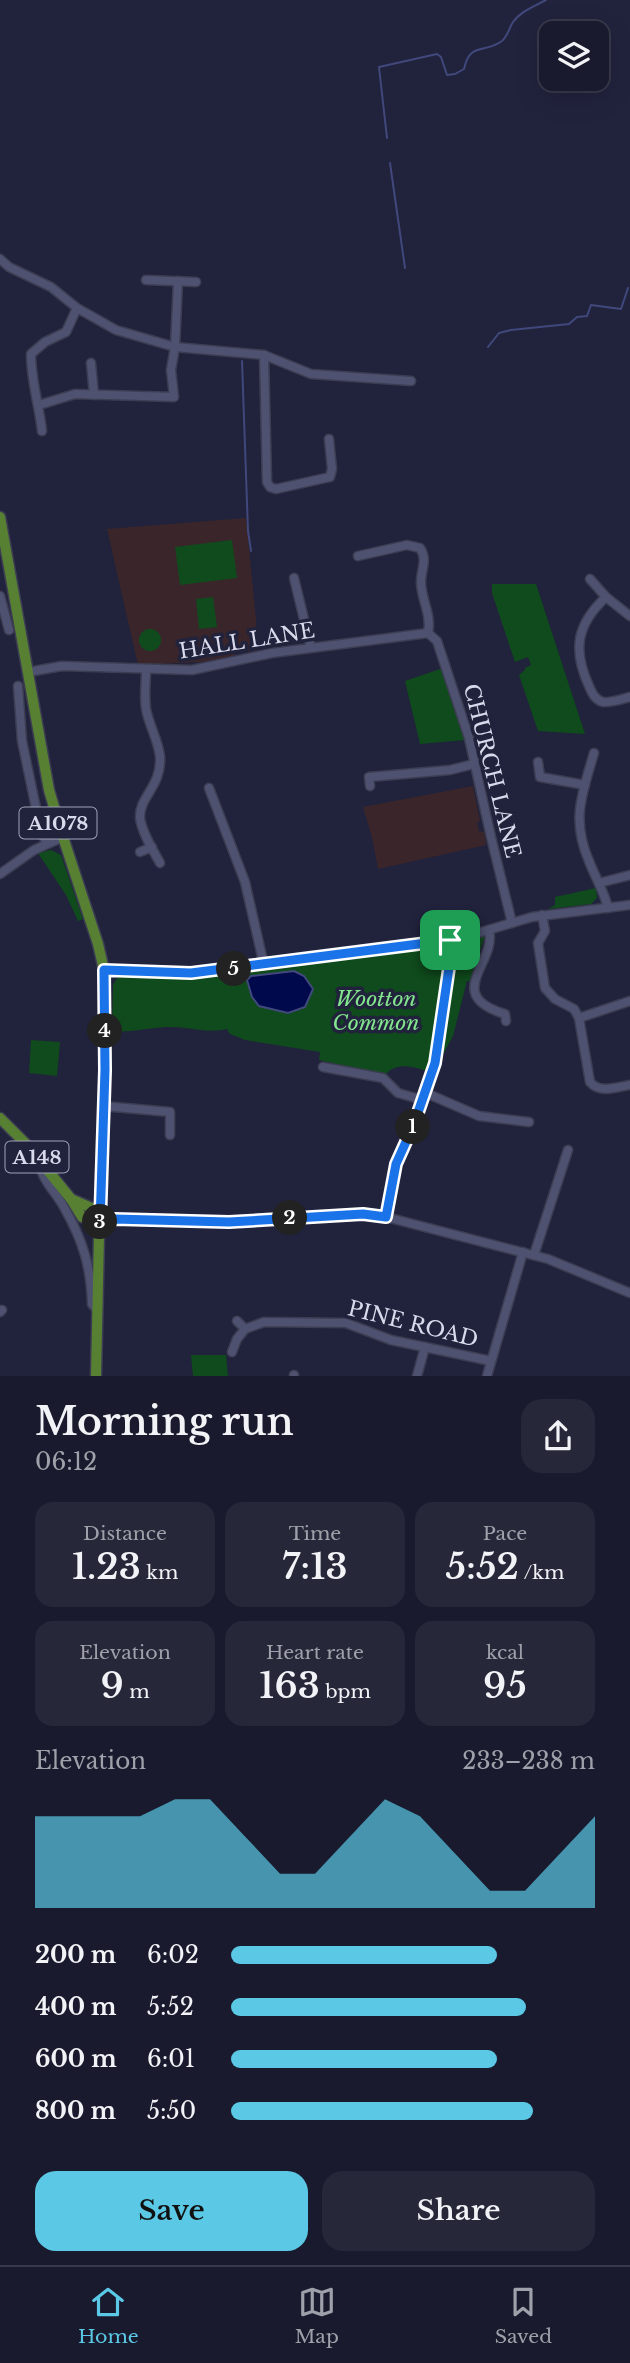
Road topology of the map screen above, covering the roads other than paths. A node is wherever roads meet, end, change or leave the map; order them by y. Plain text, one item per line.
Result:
1 (0, 258) edge
2 (4, 269) edge
3 (146, 280) dead end
4 (178, 281) junction
5 (196, 282) dead end
6 (77, 308) junction
7 (176, 347) junction
8 (264, 355) junction
9 (91, 363) dead end
10 (411, 381) dead end
11 (94, 395) junction
12 (39, 405) junction
13 (43, 431) dead end
14 (329, 439) dead end
15 (0, 517) edge
16 (358, 556) dead end
17 (294, 578) dead end
18 (590, 579) dead end
19 (0, 596) edge
20 (606, 597) junction
21 (630, 616) edge
22 (9, 630) dead end
23 (428, 633) junction
24 (311, 648) junction
25 (146, 670) junction
26 (28, 672) junction
27 (20, 690) dead end
28 (630, 697) edge
29 (594, 753) dead end
30 (538, 762) dead end
31 (474, 764) junction
32 (369, 778) dead end
33 (585, 785) junction
34 (209, 788) dead end
35 (62, 837) junction
36 (47, 844) junction
37 (152, 847) junction
38 (141, 852) dead end
39 (160, 863) dead end
40 (0, 874) edge
41 (630, 875) edge
42 (599, 883) junction
43 (630, 905) edge
44 (608, 908) junction
45 (542, 915) junction
46 (512, 923) junction
47 (489, 931) junction
48 (450, 940) junction
49 (264, 965) junction
50 (104, 970) junction
51 (630, 999) edge
52 (579, 1018) junction
53 (506, 1021) dead end
54 (323, 1067) dead end
55 (630, 1085) edge
56 (424, 1097) junction
57 (103, 1106) junction
58 (0, 1118) edge
59 (530, 1122) dead end
60 (170, 1135) dead end
61 (568, 1150) dead end
62 (39, 1161) junction
63 (100, 1217) junction
64 (386, 1217) junction
65 (523, 1252) junction
66 (534, 1255) junction
67 (630, 1293) edge
68 (97, 1311) junction
69 (237, 1321) dead end
70 (245, 1329) junction
71 (425, 1347) junction
72 (232, 1352) dead end
73 (491, 1361) junction
74 (96, 1376) edge
75 (417, 1376) edge
76 (487, 1376) edge

1 - 2 street
2 - 6 street
3 - 4 street
4 - 5 street
4 - 7 street
6 - 7 street
6 - 12 street
7 - 8 street
7 - 11 street
8 - 10 street
8 - 14 street
9 - 11 street
11 - 12 street
12 - 13 street
15 - 26 main road, A1078
16 - 23 street
17 - 24 street
18 - 20 street
19 - 22 street
20 - 21 street
20 - 28 street
23 - 24 street, HALL LANE
23 - 31 street, CHURCH LANE
24 - 25 street, HALL LANE
25 - 26 street, HALL LANE
25 - 37 street
26 - 35 main road, A1078
27 - 36 street
29 - 33 street
30 - 33 street
31 - 32 street
31 - 46 street, CHURCH LANE
33 - 42 street
34 - 49 street
35 - 36 street
35 - 50 main road, A1078
36 - 40 street
37 - 38 street
37 - 39 street
41 - 42 street
42 - 44 street
43 - 44 street
44 - 45 street
45 - 46 street
45 - 52 street
46 - 47 street
47 - 48 street
47 - 53 street
48 - 49 street
48 - 56 street
49 - 50 street
50 - 57 main road, A1078
51 - 52 street
52 - 55 street
54 - 56 street
56 - 59 street
56 - 64 street
57 - 60 street
57 - 63 main road, A1078
58 - 62 main road, A148
61 - 66 street
62 - 63 main road, A148
62 - 68 street
63 - 64 street
63 - 68 main road
64 - 65 street
65 - 66 street
65 - 73 street
66 - 67 street
68 - 74 main road
69 - 70 street
70 - 71 street, PINE ROAD
70 - 72 street
71 - 73 street, PINE ROAD
71 - 75 street
73 - 76 street

